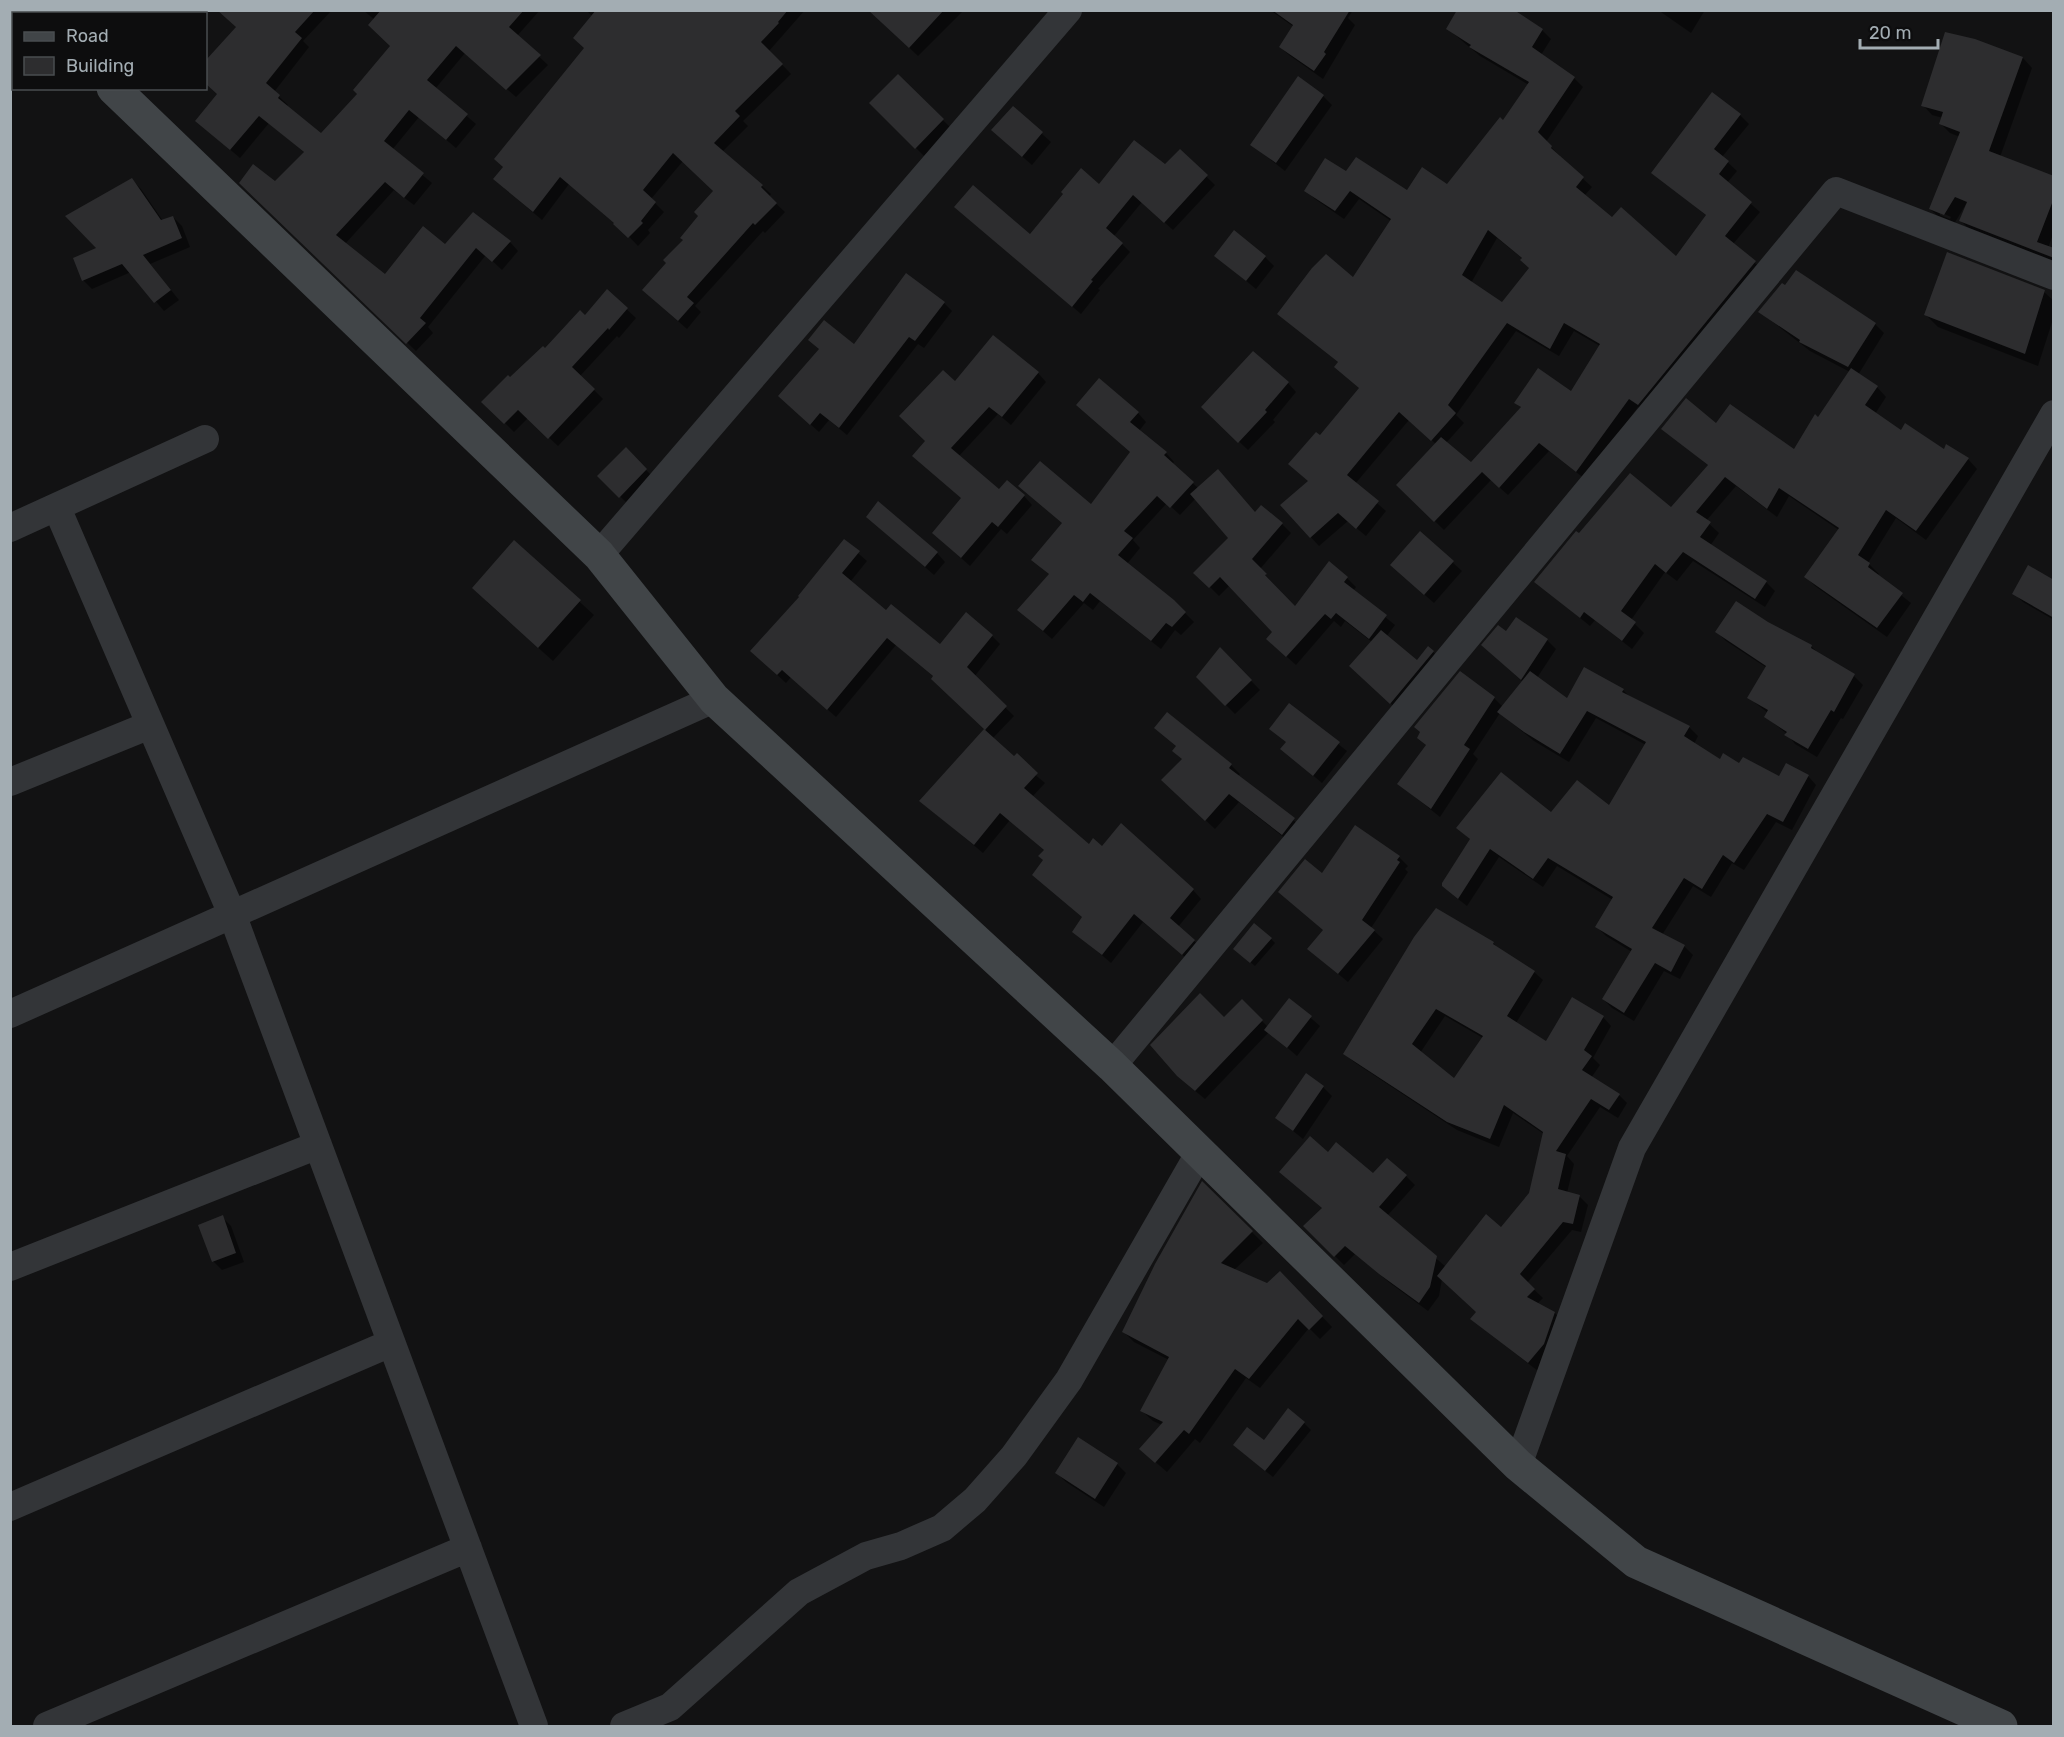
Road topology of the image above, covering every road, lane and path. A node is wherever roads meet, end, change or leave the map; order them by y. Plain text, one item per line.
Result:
1 (1068, 10) edge
2 (115, 90) edge
3 (2054, 276) edge
4 (2054, 414) edge
5 (205, 439) dead end
6 (57, 508) junction
7 (10, 528) edge
8 (599, 555) junction
9 (714, 699) junction
10 (150, 725) junction
11 (10, 782) edge
12 (232, 914) junction
13 (10, 1014) edge
14 (1112, 1066) junction
15 (318, 1145) junction
16 (1200, 1152) junction
17 (10, 1267) edge
18 (391, 1343) junction
19 (1518, 1465) junction
20 (10, 1507) edge
21 (468, 1548) junction
22 (47, 1726) edge
23 (534, 1726) edge
24 (624, 1726) edge
25 (2001, 1726) edge

1 - 8 street
2 - 8 street
3 - 14 street
4 - 19 street
5 - 6 street
6 - 7 street
6 - 10 street
8 - 9 street
9 - 12 street
9 - 14 street
10 - 11 street
10 - 12 street
12 - 13 street
12 - 15 street
14 - 16 street
15 - 17 street
15 - 18 street
16 - 19 street
16 - 24 street
18 - 20 street
18 - 21 street
19 - 25 street
21 - 22 street
21 - 23 street

